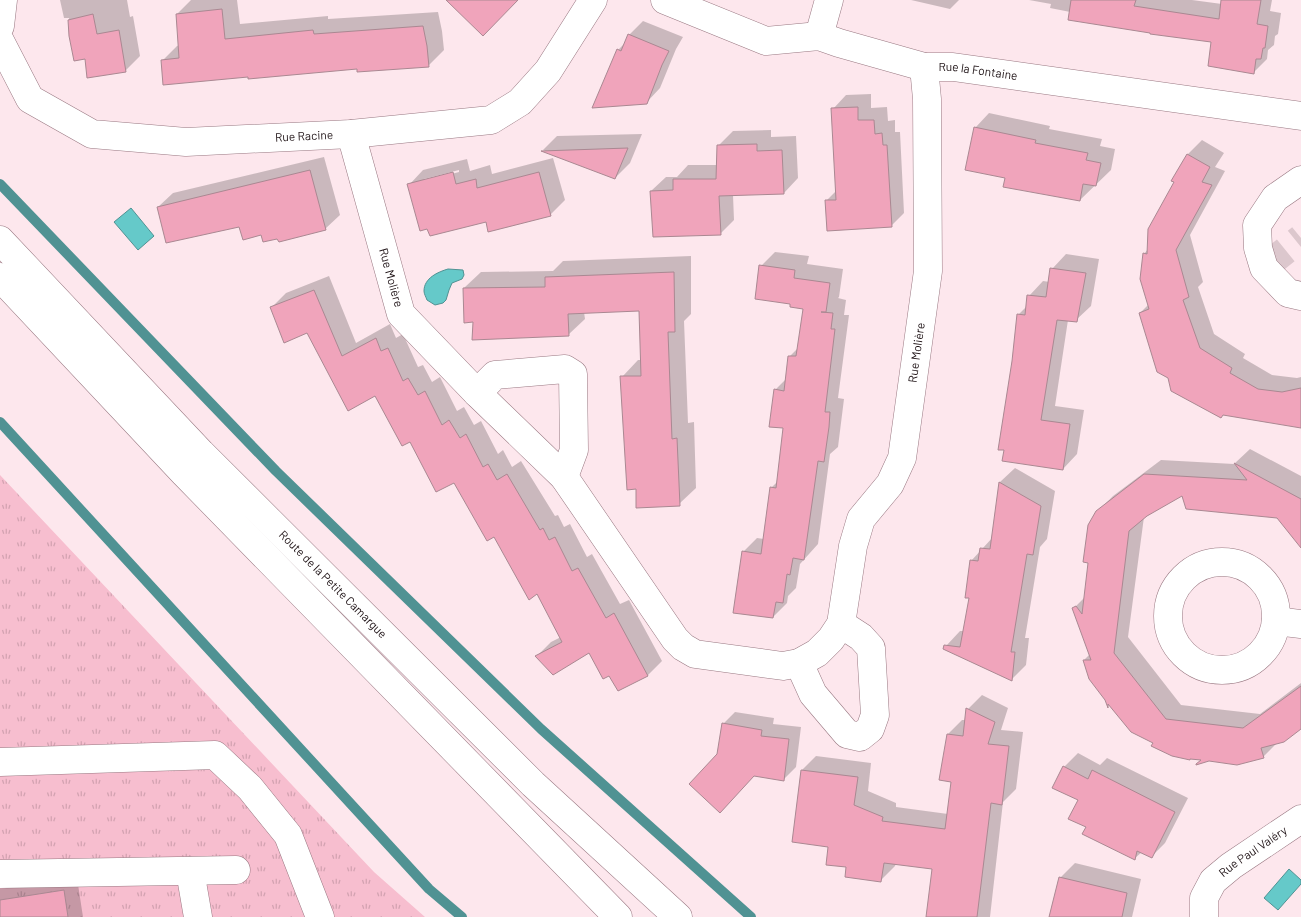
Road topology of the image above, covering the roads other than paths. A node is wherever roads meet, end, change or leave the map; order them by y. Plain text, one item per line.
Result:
1 (3, 0) edge
2 (593, 0) edge
3 (665, 0) edge
4 (829, 0) edge
5 (0, 26) edge
6 (819, 36) junction
7 (0, 41) edge
8 (924, 67) junction
9 (1301, 116) edge
10 (351, 134) junction
11 (1301, 180) edge
12 (0, 240) edge
13 (0, 277) edge
14 (1301, 296) edge
15 (477, 393) junction
16 (564, 477) junction
17 (841, 624) junction
18 (799, 663) junction
19 (0, 762) edge
20 (1301, 819) edge
21 (236, 870) dead end
22 (190, 871) junction
23 (0, 874) edge
24 (198, 917) edge
25 (320, 917) edge
26 (618, 917) edge
27 (678, 917) edge
28 (1204, 917) edge

1 - 5 street
2 - 10 street, Rue Racine
3 - 6 street, Rue la Fontaine
4 - 6 street
6 - 8 street, Rue la Fontaine
7 - 10 street, Rue Racine
8 - 9 street, Rue la Fontaine
8 - 17 street, Rue Molière
10 - 15 street, Rue Molière
11 - 14 street
12 - 27 street, Route de la Petite Camargue
13 - 26 street
15 - 16 street, Rue Molière
15 - 16 street
16 - 18 street, Rue Molière
17 - 18 street, Rue Molière
17 - 18 street
19 - 25 street
20 - 28 street, Rue Paul Valéry
21 - 22 street
22 - 23 street
22 - 24 street

